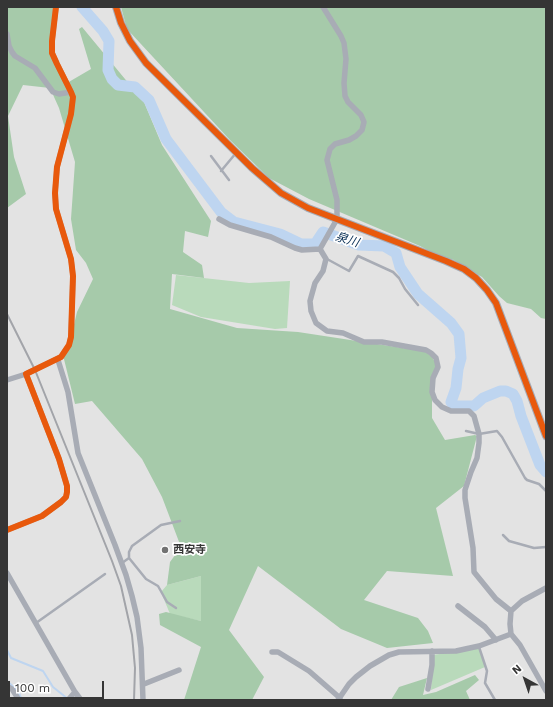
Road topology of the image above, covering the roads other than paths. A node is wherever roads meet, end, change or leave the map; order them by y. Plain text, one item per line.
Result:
1 (56, 7) edge
2 (116, 7) edge
3 (323, 7) edge
4 (7, 34) edge
5 (71, 92) junction
6 (236, 153) junction
7 (211, 156) dead end
8 (221, 171) junction
9 (228, 180) dead end
10 (220, 219) dead end
11 (337, 219) junction
12 (320, 248) junction
13 (326, 259) junction
14 (418, 304) dead end
15 (58, 360) junction
16 (26, 374) junction
17 (7, 380) edge
18 (466, 431) dead end
19 (479, 434) junction
20 (546, 436) edge
21 (546, 490) edge
22 (180, 521) dead end
23 (7, 530) edge
24 (504, 535) dead end
25 (546, 547) edge
26 (129, 558) junction
27 (122, 563) junction
28 (7, 573) edge
29 (105, 574) dead end
30 (546, 588) edge
31 (458, 606) dead end
32 (176, 608) dead end
33 (511, 611) junction
34 (36, 622) junction
35 (511, 634) junction
36 (496, 640) junction
37 (479, 646) junction
38 (432, 651) junction
39 (272, 652) dead end
40 (179, 670) dead end
41 (144, 684) junction
42 (7, 686) edge
43 (428, 689) dead end
44 (546, 691) edge
45 (75, 692) junction
46 (339, 699) edge
47 (19, 700) edge
48 (68, 700) edge
49 (81, 700) edge
50 (143, 700) edge
51 (495, 700) edge

1 - 5 street
2 - 6 street
3 - 11 street
4 - 5 street
5 - 15 street
6 - 8 lane
6 - 11 street
7 - 8 lane
8 - 9 lane
10 - 12 street
11 - 12 street
11 - 20 street
12 - 13 street
13 - 14 lane
13 - 19 street
15 - 16 street
15 - 27 street
16 - 17 street
16 - 23 street
18 - 19 lane
19 - 21 lane
19 - 33 street
22 - 26 lane
24 - 25 lane
26 - 27 lane
26 - 32 lane
27 - 41 street
28 - 34 street
29 - 34 lane
30 - 33 street
31 - 36 street
33 - 35 street
34 - 45 street
35 - 36 street
35 - 44 street
36 - 37 street
37 - 38 street
37 - 51 lane
38 - 43 street
38 - 46 street
39 - 46 street
40 - 41 street
41 - 50 street
42 - 47 street
45 - 48 street
45 - 49 street

